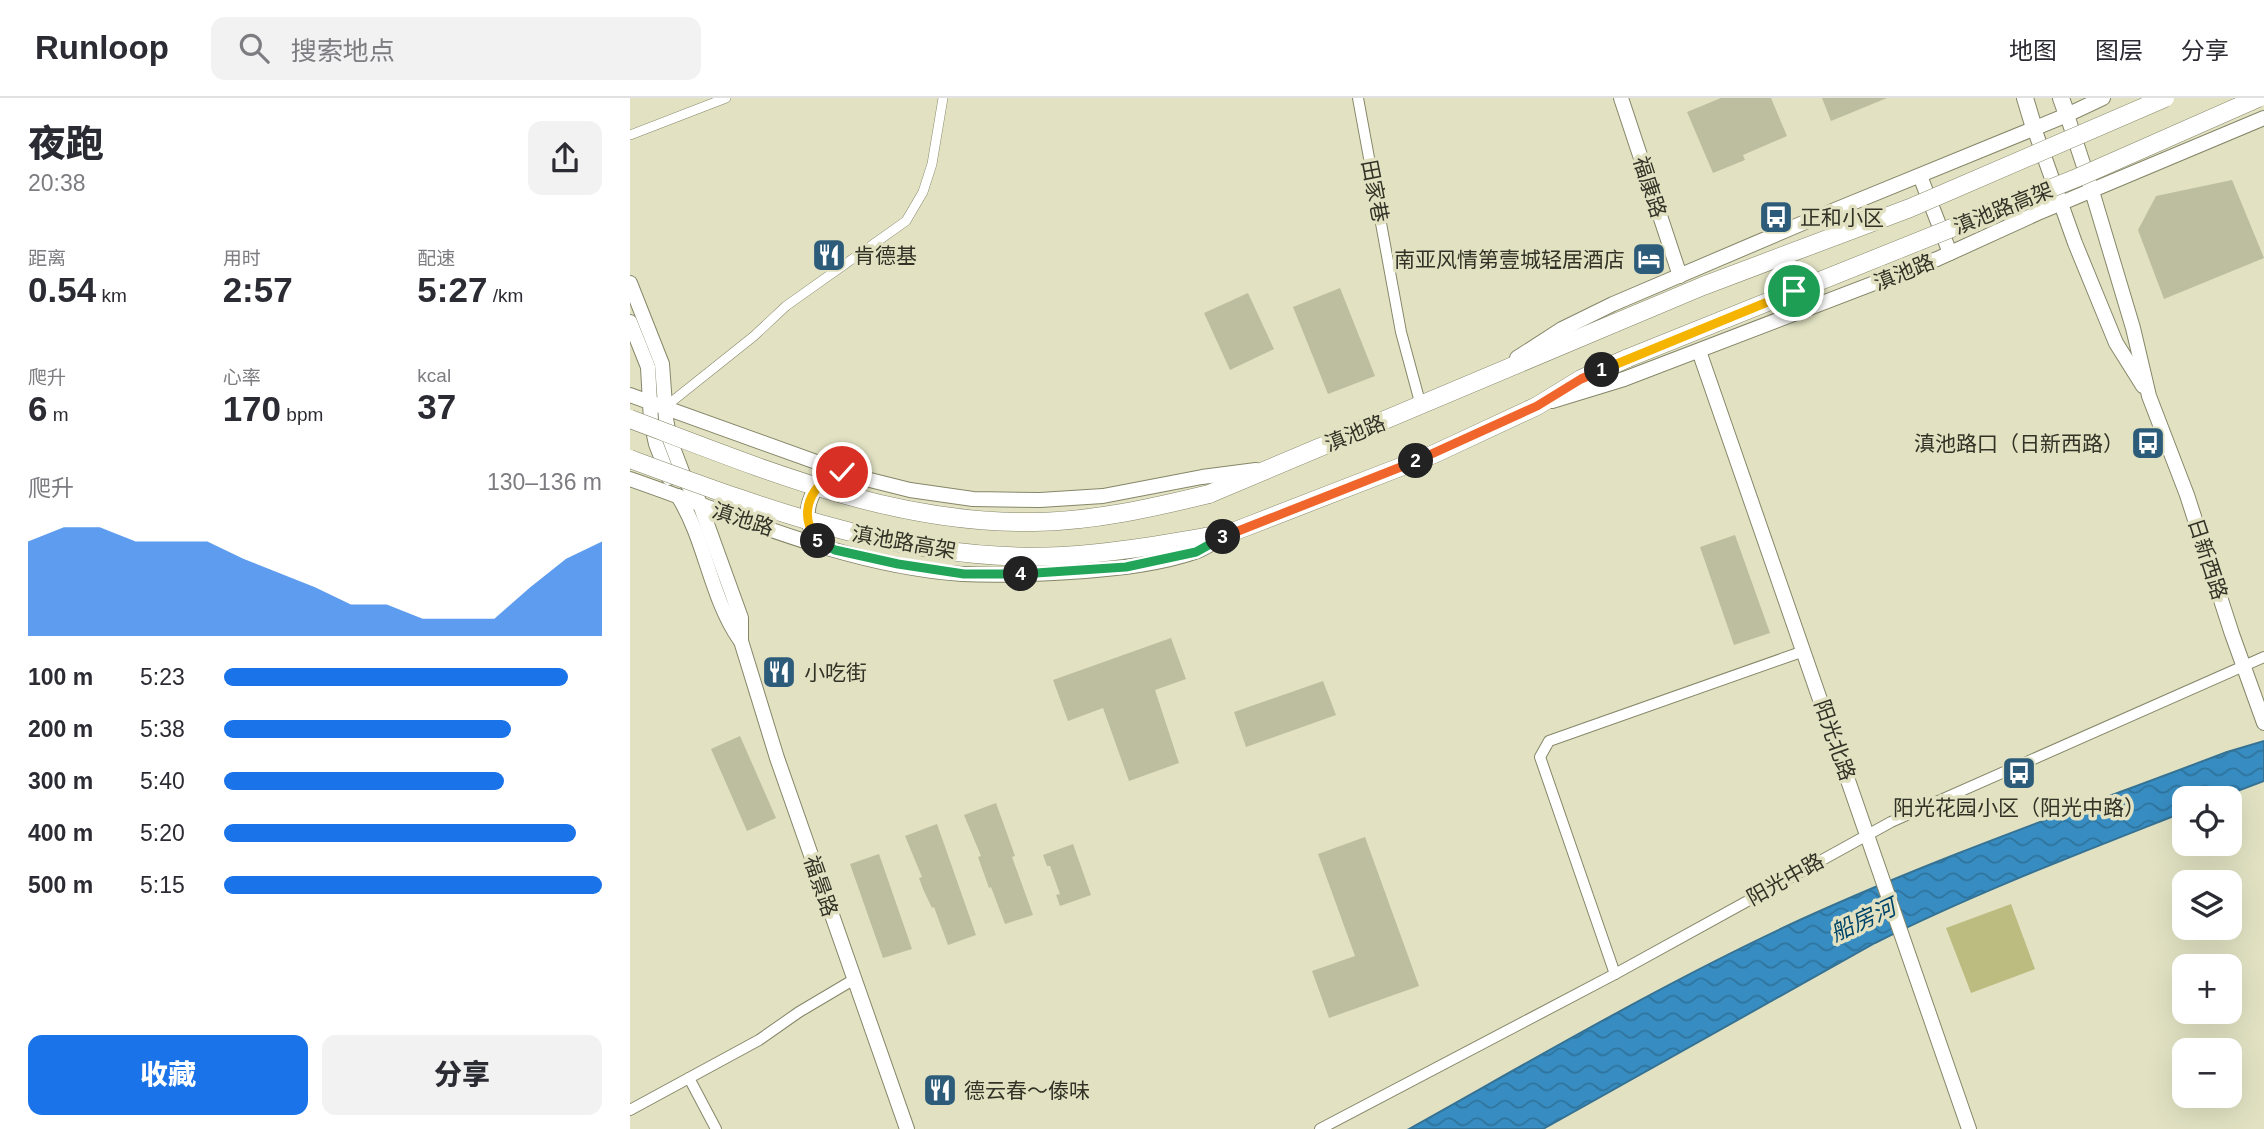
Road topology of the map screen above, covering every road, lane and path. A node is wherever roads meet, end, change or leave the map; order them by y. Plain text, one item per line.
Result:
1 (726, 98) edge
2 (943, 98) edge
3 (1358, 98) edge
4 (1621, 98) edge
5 (2025, 98) edge
6 (2061, 98) edge
7 (2103, 98) edge
8 (2165, 98) edge
9 (2258, 98) edge
10 (2067, 115) junction
11 (2264, 118) edge
12 (2034, 128) junction
13 (630, 135) edge
14 (1920, 176) junction
15 (2092, 191) junction
16 (2061, 204) junction
17 (1950, 253) junction
18 (1680, 276) junction
19 (630, 283) edge
20 (630, 322) edge
21 (1615, 323) joint
22 (1699, 351) junction
23 (1628, 358) joint
24 (1483, 379) junction
25 (630, 395) edge
26 (2149, 396) junction
27 (650, 402) junction
28 (1421, 406) junction
29 (1537, 406) junction
30 (665, 407) junction
31 (630, 419) edge
32 (630, 460) edge
33 (1265, 469) junction
34 (842, 472) junction
35 (630, 479) edge
36 (1209, 494) joint
37 (678, 496) junction
38 (700, 505) junction
39 (1230, 533) junction
40 (820, 544) junction
41 (741, 641) junction
42 (1804, 651) junction
43 (2264, 657) edge
44 (2244, 666) junction
45 (2264, 723) edge
46 (1867, 834) junction
47 (1615, 974) junction
48 (853, 979) junction
49 (689, 1079) junction
50 (630, 1110) edge
51 (716, 1129) edge
52 (907, 1129) edge
53 (1320, 1129) edge
54 (1969, 1129) edge

1 - 13 street
2 - 30 street
3 - 28 street, 田家巷
4 - 18 street, 福康路
5 - 12 main road
6 - 10 main road
7 - 10 street, 滇池路
8 - 21 main road, 滇池路高架, bridge
9 - 23 main road, 滇池路高架, bridge
10 - 12 street, 滇池路
10 - 15 street, 日新西路
11 - 15 street, 滇池路
12 - 14 street, 滇池路
12 - 16 street, 日新西路
14 - 17 street
14 - 18 street, 滇池路
15 - 16 street, 滇池路
15 - 26 street, 日新西路
16 - 17 street, 滇池路
16 - 26 street, 日新西路
17 - 22 street, 滇池路
18 - 24 street, 滇池路
19 - 30 street, 福景路
20 - 27 street, 福景路
21 - 24 main road, 滇池路
22 - 29 street, 滇池路
22 - 42 street, 阳光北路
23 - 29 main road, 滇池路
24 - 28 main road, 滇池路
25 - 27 street, 滇池路
26 - 44 street, 日新西路
27 - 30 street, 滇池路
27 - 37 street, 福景路
28 - 33 main road, 滇池路
29 - 39 main road, 滇池路
30 - 34 street, 滇池路
30 - 38 street, 福景路
31 - 36 main road, 滇池路高架, bridge
32 - 39 main road, 滇池路高架, bridge
33 - 34 street, 滇池路
33 - 36 main road, 滇池路
34 - 40 street
35 - 37 street, 滇池路
37 - 38 street, 滇池路
37 - 41 street, 福景路
38 - 40 street, 滇池路
38 - 41 street, 福景路
39 - 40 street, 滇池路
41 - 48 street, 福景路
42 - 46 street, 阳光北路
42 - 47 street
43 - 44 street, 阳光中路
44 - 45 street, 日新西路
44 - 46 street, 阳光中路
46 - 47 street, 阳光中路
46 - 54 street, 阳光北路
47 - 53 street, 阳光中路
48 - 49 street
48 - 52 street, 福景路
49 - 50 street
49 - 51 street

